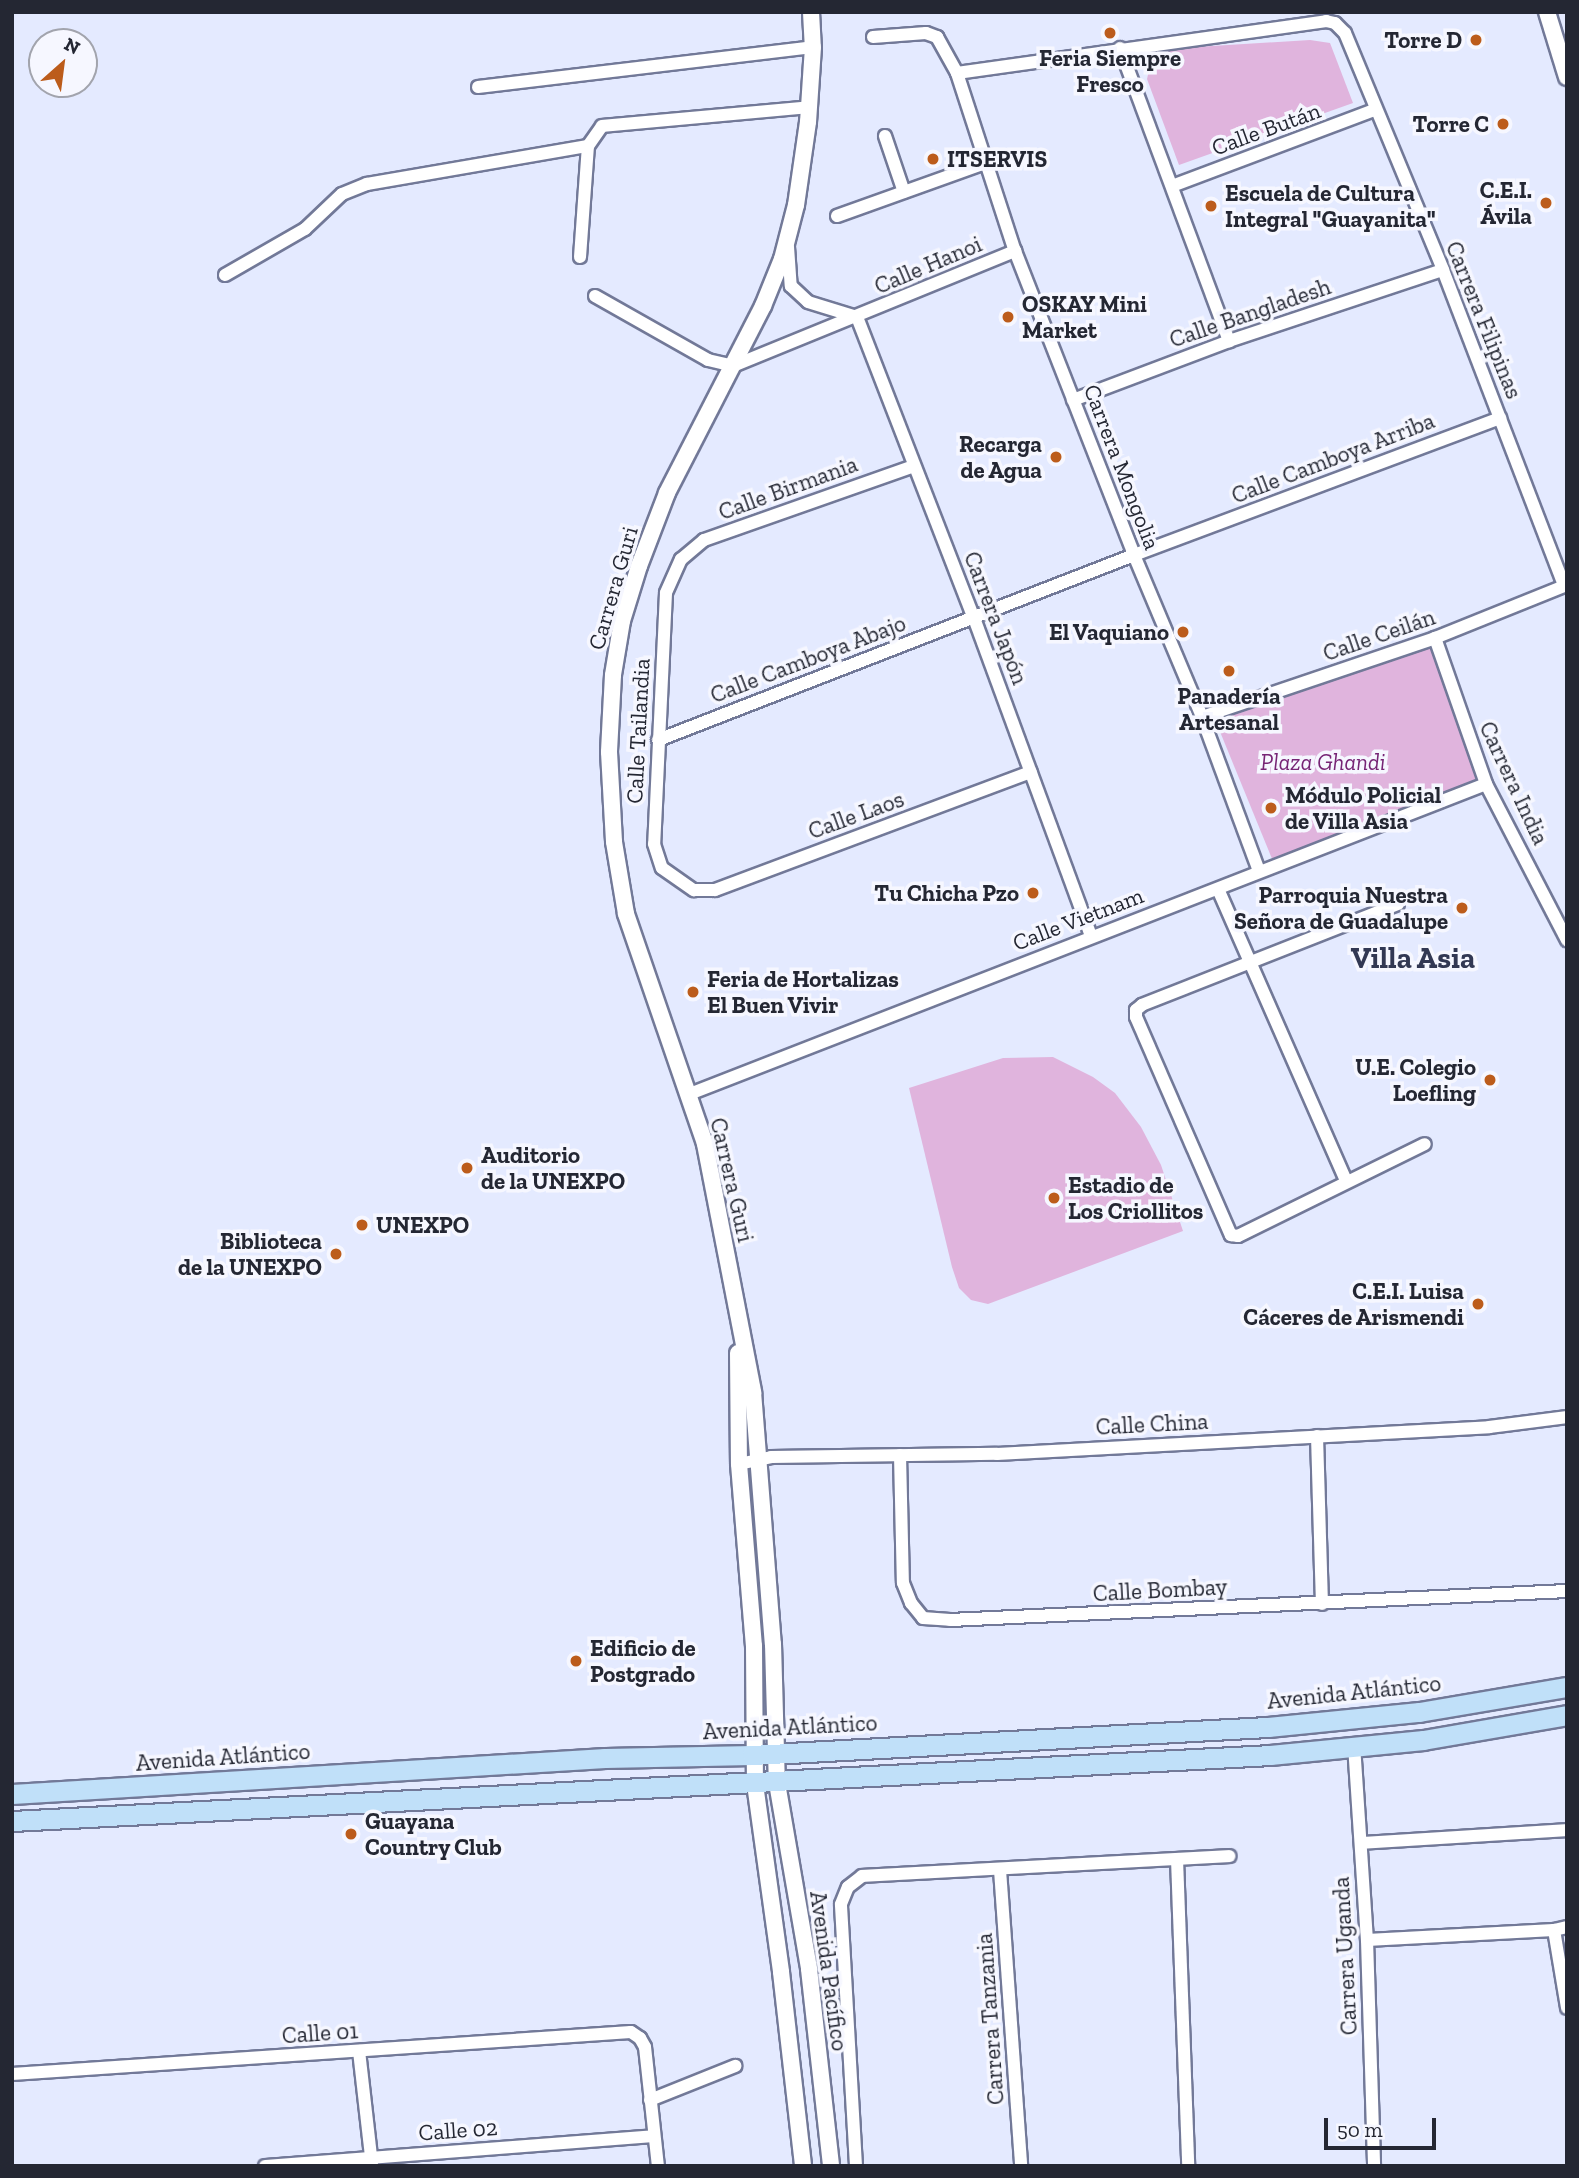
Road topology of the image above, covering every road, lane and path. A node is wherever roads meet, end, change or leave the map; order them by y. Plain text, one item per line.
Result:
1 (811, 12) edge
2 (1547, 12) edge
3 (873, 37) dead end
4 (813, 47) junction
5 (1120, 48) junction
6 (957, 74) junction
7 (1567, 77) edge
8 (478, 88) dead end
9 (809, 107) junction
10 (1374, 110) junction
11 (885, 136) dead end
12 (587, 146) junction
13 (985, 163) junction
14 (1171, 186) junction
15 (904, 192) junction
16 (837, 216) dead end
17 (787, 240) junction
18 (1015, 251) junction
19 (580, 257) dead end
20 (1443, 270) junction
21 (225, 275) dead end
22 (595, 296) dead end
23 (857, 317) junction
24 (1229, 341) junction
25 (733, 366) junction
26 (1073, 400) junction
27 (1500, 418) junction
28 (914, 466) junction
29 (1134, 555) junction
30 (681, 559) joint
31 (1565, 586) edge
32 (974, 618) junction
33 (1435, 638) junction
34 (1202, 718) junction
35 (658, 740) junction
36 (1031, 772) junction
37 (1486, 784) junction
38 (1259, 871) junction
39 (1218, 889) junction
40 (694, 890) joint
41 (1398, 904) dead end
42 (1091, 936) junction
43 (1567, 940) edge
44 (1251, 962) junction
45 (687, 1095) junction
46 (1424, 1144) dead end
47 (1346, 1181) junction
48 (737, 1315) junction
49 (1567, 1417) edge
50 (1317, 1436) junction
51 (900, 1455) junction
52 (757, 1461) junction
53 (739, 1464) junction
54 (1567, 1591) edge
55 (1322, 1604) junction
56 (1567, 1686) edge
57 (1567, 1715) edge
58 (1354, 1745) junction
59 (775, 1754) junction
60 (752, 1755) junction
61 (776, 1783) junction
62 (755, 1784) junction
63 (12, 1794) edge
64 (12, 1821) edge
65 (1567, 1830) edge
66 (1361, 1843) junction
67 (1229, 1856) dead end
68 (1177, 1859) junction
69 (1000, 1870) junction
70 (1561, 1928) edge
71 (1367, 1940) junction
72 (1567, 2008) edge
73 (816, 2036) junction
74 (789, 2048) junction
75 (359, 2051) junction
76 (735, 2066) dead end
77 (12, 2074) edge
78 (650, 2100) junction
79 (654, 2136) junction
80 (371, 2162) edge
81 (265, 2166) edge
82 (658, 2166) edge
83 (803, 2166) edge
84 (831, 2166) edge
85 (856, 2166) edge
86 (1021, 2166) edge
87 (1188, 2166) edge
88 (1374, 2166) edge

1 - 4 street, Carrera Guri
2 - 7 street
3 - 6 street, Carrera Mongolia
4 - 8 street
4 - 9 street, Carrera Guri
5 - 6 street
5 - 10 street, Carrera Filipinas
5 - 14 street
6 - 13 street, Carrera Mongolia
9 - 12 street
9 - 17 street, Carrera Guri
10 - 14 street, Calle Bután
10 - 20 street, Carrera Filipinas
11 - 15 street
12 - 19 street
12 - 21 street
13 - 15 street
13 - 18 street, Carrera Mongolia
14 - 24 street
15 - 16 street
17 - 23 street, Calle Hanoi
17 - 25 street, Carrera Guri
18 - 23 street, Calle Hanoi
18 - 26 street, Carrera Mongolia
20 - 24 street, Calle Bangladesh
20 - 27 street, Carrera Filipinas
22 - 25 street
23 - 25 street, Calle Hanoi
23 - 28 street, Carrera Japón
24 - 26 street, Calle Bangladesh
25 - 45 street, Carrera Guri
26 - 29 street, Carrera Mongolia
27 - 29 street, Calle Camboya Arriba
27 - 31 street, Carrera Filipinas
28 - 30 street, Calle Birmania
28 - 32 street, Carrera Japón
29 - 32 street, Calle Camboya Abajo
29 - 34 street, Carrera Mongolia
30 - 35 street, Calle Tailandia
31 - 33 street, Calle Ceilán
32 - 35 street, Calle Camboya Abajo
32 - 36 street, Carrera Japón
33 - 34 street, Calle Ceilán
33 - 37 street, Carrera India
34 - 38 street, Carrera Mongolia
35 - 40 street, Calle Tailandia
36 - 40 street, Calle Laos
36 - 42 street, Carrera Japón
37 - 38 street, Calle Vietnam
37 - 43 street, Carrera India
38 - 39 street, Calle Vietnam
39 - 42 street, Calle Vietnam
39 - 44 street
41 - 44 street
42 - 45 street, Calle Vietnam
44 - 47 street
44 - 47 street
45 - 48 street, Carrera Guri
46 - 47 street
48 - 52 street, Carrera Guri
48 - 53 street, Carrera Guri
49 - 50 street, Calle China
50 - 51 street, Calle China
50 - 55 street
51 - 52 street, Calle China
51 - 55 street, Calle Bombay
52 - 53 street, Calle China
52 - 59 street, Carrera Guri
53 - 60 street, Carrera Guri
54 - 55 street, Calle Bombay
56 - 59 main road, Avenida Atlántico
57 - 58 main road
58 - 61 main road
58 - 66 street, Carrera Uganda
59 - 60 main road, Avenida Atlántico
59 - 61 street, Carrera Guri
60 - 62 street, Carrera Guri
60 - 63 main road, Avenida Atlántico
61 - 62 main road
61 - 73 street, Avenida Pacífico
62 - 64 main road
62 - 74 street, Avenida Pacífico
65 - 66 street
66 - 71 street, Carrera Uganda
67 - 68 street
68 - 69 street
68 - 87 street
69 - 85 street
69 - 86 street, Carrera Tanzania
70 - 71 street
70 - 72 street
71 - 88 street, Carrera Uganda
73 - 74 street
73 - 84 street, Avenida Pacífico
74 - 83 street, Avenida Pacífico
75 - 77 street, Calle 01
75 - 78 street, Calle 01
75 - 80 street
76 - 78 street
78 - 79 street
79 - 80 street, Calle 02
79 - 82 street
80 - 81 street, Calle 02

